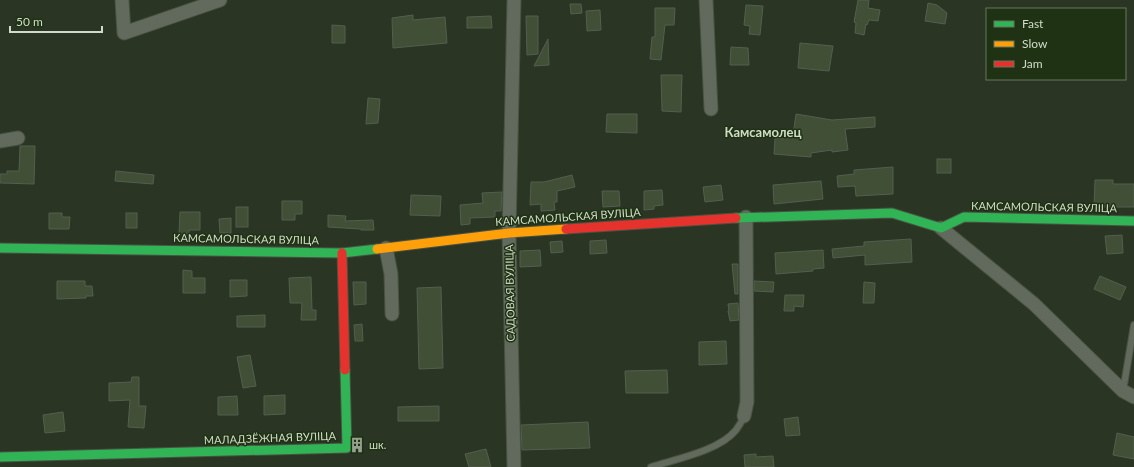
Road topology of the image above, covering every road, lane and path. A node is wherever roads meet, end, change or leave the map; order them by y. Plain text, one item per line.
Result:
1 (122, 0) edge
2 (220, 0) edge
3 (514, 0) edge
4 (706, 0) edge
5 (710, 109) dead end
6 (18, 138) dead end
7 (0, 140) edge
8 (746, 217) junction
9 (1134, 220) edge
10 (941, 228) junction
11 (509, 233) junction
12 (0, 248) edge
13 (386, 248) junction
14 (342, 253) junction
15 (392, 314) dead end
16 (1134, 325) edge
17 (1129, 394) edge
18 (744, 416) joint
19 (0, 457) edge
20 (514, 467) edge
21 (651, 467) edge

1 - 2 street
3 - 11 street, САДОВАЯ ВУЛІЦА
4 - 5 street
6 - 7 street
8 - 10 street, КАМСАМОЛЬСКАЯ ВУЛІЦА
8 - 11 street, КАМСАМОЛЬСКАЯ ВУЛІЦА
8 - 18 street
9 - 10 street, КАМСАМОЛЬСКАЯ ВУЛІЦА
10 - 17 street
11 - 13 street, КАМСАМОЛЬСКАЯ ВУЛІЦА
11 - 20 street, САДОВАЯ ВУЛІЦА
12 - 14 street, КАМСАМОЛЬСКАЯ ВУЛІЦА
13 - 14 street, КАМСАМОЛЬСКАЯ ВУЛІЦА
13 - 15 street
14 - 19 street, МАЛАДЗЁЖНАЯ ВУЛІЦА
16 - 17 lane
18 - 21 lane

